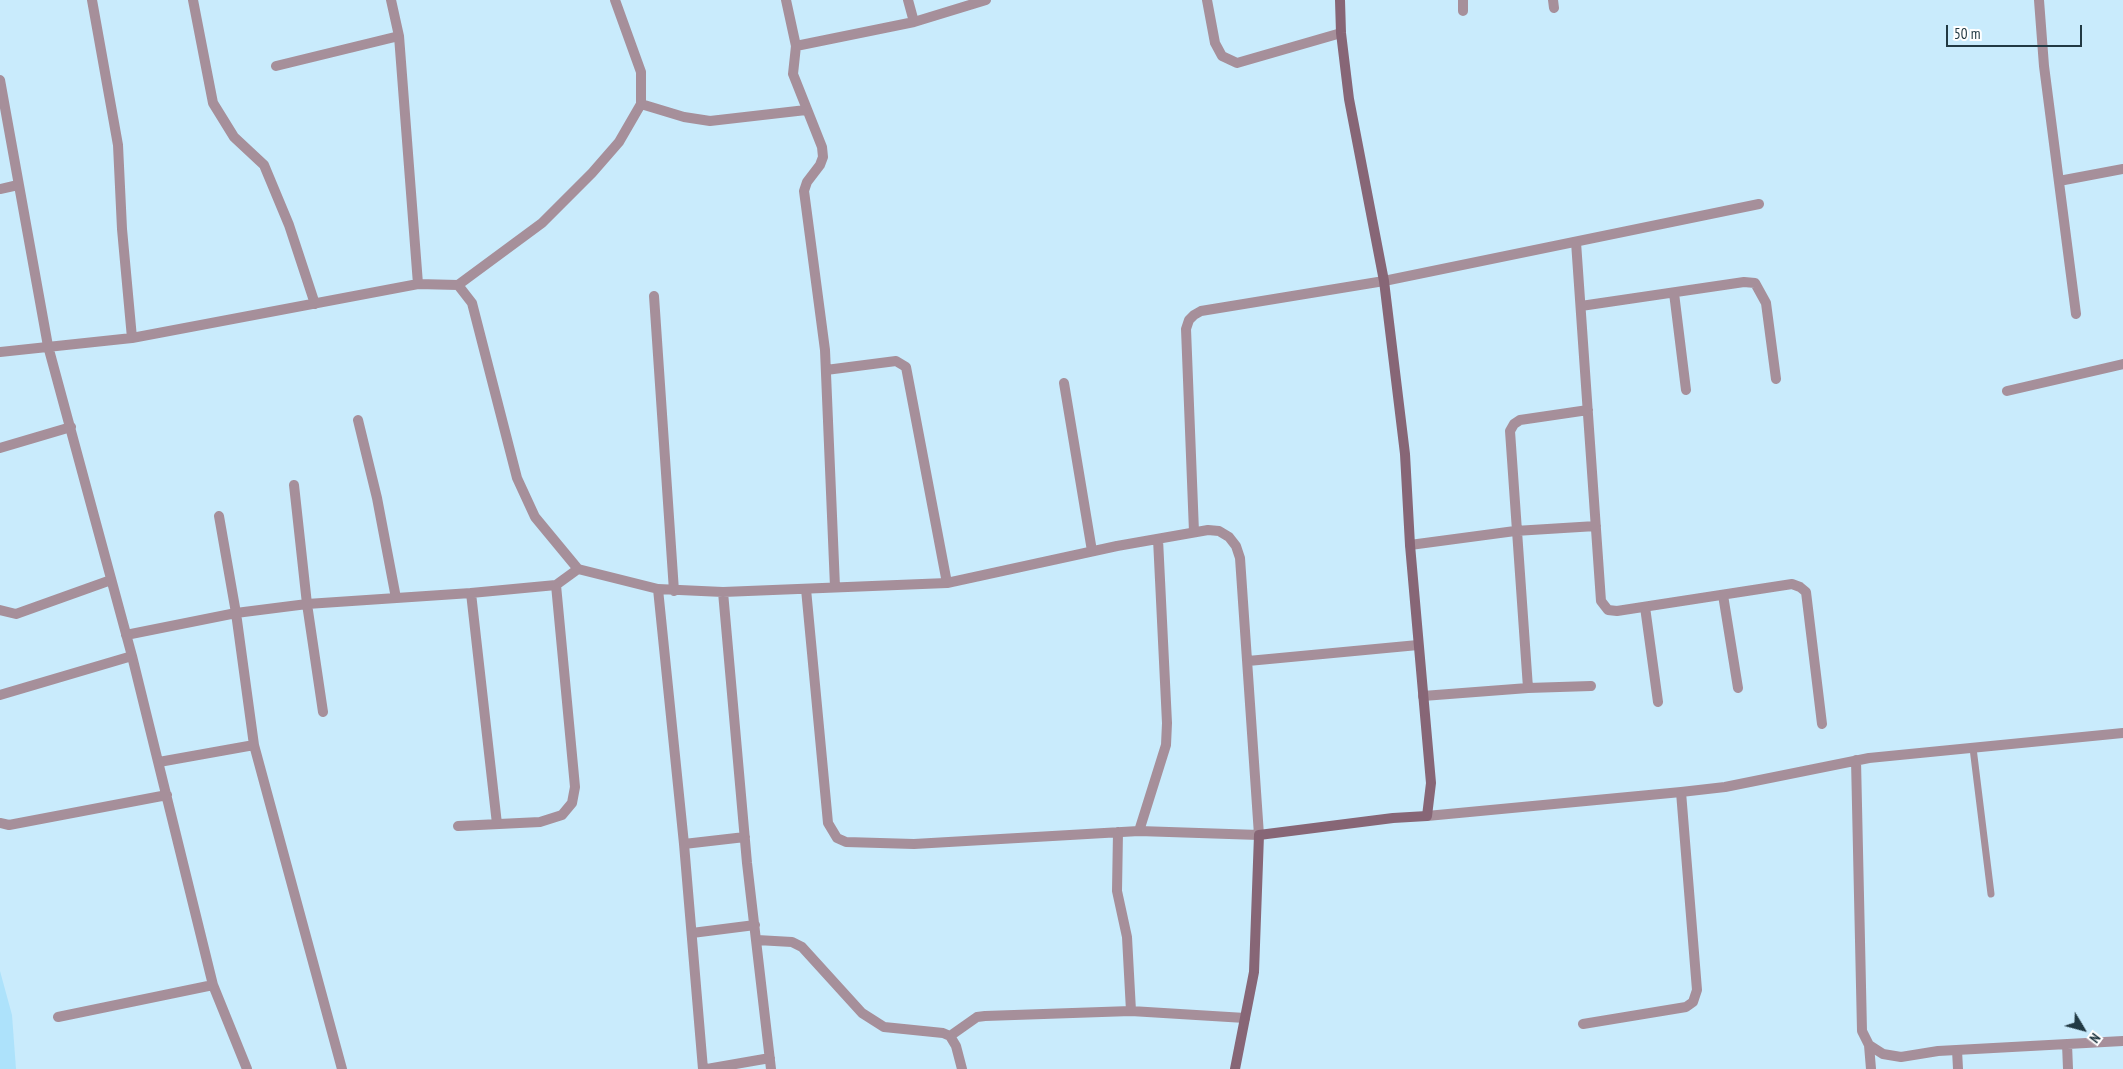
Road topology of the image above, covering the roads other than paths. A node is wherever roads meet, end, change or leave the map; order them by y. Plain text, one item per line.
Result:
1 (92, 0) edge
2 (193, 0) edge
3 (391, 0) edge
4 (615, 0) edge
5 (786, 0) edge
6 (908, 0) edge
7 (986, 0) edge
8 (1206, 0) edge
9 (1340, 0) edge
10 (1462, 0) edge
11 (2038, 0) edge
12 (1464, 11) dead end
13 (914, 22) junction
14 (1341, 33) junction
15 (399, 36) junction
16 (796, 46) junction
17 (276, 66) dead end
18 (0, 80) edge
19 (640, 104) junction
20 (806, 110) junction
21 (2123, 169) edge
22 (2059, 181) junction
23 (18, 185) junction
24 (0, 189) edge
25 (1760, 204) dead end
26 (1576, 242) junction
27 (1384, 281) junction
28 (418, 284) junction
29 (458, 285) junction
30 (1674, 293) junction
31 (654, 296) dead end
32 (315, 304) junction
33 (1581, 306) junction
34 (2076, 314) dead end
35 (132, 338) junction
36 (48, 346) junction
37 (0, 352) edge
38 (2123, 364) edge
39 (826, 370) junction
40 (1776, 379) dead end
41 (1064, 383) dead end
42 (1686, 390) dead end
43 (2007, 390) dead end
44 (1588, 410) junction
45 (358, 420) dead end
46 (71, 427) junction
47 (0, 448) edge
48 (294, 485) dead end
49 (219, 516) dead end
50 (1596, 526) junction
51 (1515, 531) junction
52 (1194, 532) junction
53 (1158, 539) junction
54 (1410, 545) junction
55 (1092, 551) junction
56 (578, 569) junction
57 (111, 580) junction
58 (947, 583) junction
59 (556, 585) junction
60 (835, 587) junction
61 (658, 589) junction
62 (806, 589) junction
63 (674, 591) junction
64 (723, 592) junction
65 (471, 593) junction
66 (1723, 595) junction
67 (396, 598) junction
68 (307, 604) junction
69 (1645, 607) junction
70 (0, 610) edge
71 (236, 612) junction
72 (126, 635) junction
73 (1418, 645) junction
74 (132, 656) junction
75 (1248, 661) junction
76 (1592, 686) dead end
77 (1528, 688) junction
78 (1738, 688) dead end
79 (0, 695) edge
80 (1423, 696) junction
81 (1658, 702) dead end
82 (323, 712) dead end
83 (1822, 724) dead end
84 (2123, 733) edge
85 (254, 745) junction
86 (1973, 748) junction
87 (1856, 760) junction
88 (159, 762) junction
89 (1681, 792) junction
90 (167, 795) junction
91 (1427, 816) junction
92 (0, 823) edge
93 (497, 824) junction
94 (458, 826) dead end
95 (1139, 831) junction
96 (1118, 832) junction
97 (1259, 836) junction
98 (744, 837) junction
99 (684, 844) junction
100 (1991, 894) dead end
101 (755, 925) junction
102 (692, 934) junction
103 (757, 940) junction
104 (213, 985) junction
105 (1131, 1011) junction
106 (58, 1017) dead end
107 (1245, 1018) junction
108 (1583, 1024) dead end
109 (950, 1036) junction
110 (2123, 1041) edge
111 (2067, 1044) junction
112 (1869, 1045) junction
113 (1957, 1050) junction
114 (770, 1058) junction
115 (247, 1069) edge
116 (342, 1069) edge
117 (703, 1069) edge
118 (707, 1069) edge
119 (771, 1069) edge
120 (962, 1069) edge
121 (1235, 1069) edge
122 (1871, 1069) edge
123 (1958, 1069) edge
124 (2068, 1069) edge

1 - 35 street
2 - 32 street
3 - 15 street
4 - 19 street
5 - 16 street
6 - 13 street
7 - 13 street
8 - 14 street
9 - 14 street
10 - 12 street
11 - 22 street
13 - 16 street
14 - 27 street
15 - 17 street
15 - 28 street
16 - 20 street
18 - 23 street
19 - 20 street
19 - 29 street
20 - 39 street
21 - 22 street
22 - 34 street
23 - 24 street
23 - 36 street
25 - 26 street
26 - 27 street
26 - 33 street
27 - 52 street
27 - 54 street
28 - 29 street
28 - 32 street
29 - 56 street
30 - 33 street
30 - 40 street
30 - 42 street
31 - 63 street
32 - 35 street
33 - 44 street
35 - 36 street
36 - 37 street
36 - 46 street
38 - 43 street
39 - 58 street
39 - 60 street
41 - 55 street
44 - 50 street
44 - 51 street
45 - 67 street
46 - 47 street
46 - 57 street
48 - 68 street
49 - 71 street
50 - 51 street
50 - 69 street
51 - 54 street
51 - 77 street
52 - 53 street
52 - 75 street
53 - 55 street
53 - 95 street
54 - 73 street
55 - 58 street
56 - 59 street
56 - 61 street
57 - 70 street
57 - 72 street
58 - 60 street
59 - 65 street
59 - 93 street
60 - 62 street
61 - 63 street
61 - 99 street
62 - 64 street
62 - 96 street
63 - 64 street
64 - 98 street
65 - 67 street
65 - 93 street
66 - 69 street
66 - 78 street
66 - 83 street
67 - 68 street
68 - 71 street
68 - 82 street
69 - 81 street
71 - 72 street
71 - 85 street
72 - 74 street
73 - 75 street
73 - 80 street
74 - 79 street
74 - 88 street
75 - 97 street
76 - 77 street
77 - 80 street
80 - 91 street
84 - 86 street
85 - 88 street
85 - 116 street
86 - 87 street
86 - 100 lane
87 - 89 street
87 - 112 street
88 - 90 street
89 - 91 street
89 - 108 street
90 - 92 street
90 - 104 street
91 - 97 street
93 - 94 street
95 - 96 street
95 - 97 street
96 - 105 street
97 - 107 street
98 - 99 street
98 - 101 street
99 - 102 street
101 - 102 street
101 - 103 street
102 - 117 street
103 - 109 street
103 - 114 street
104 - 106 street
104 - 115 street
105 - 107 street
105 - 109 street
107 - 121 street
109 - 120 street
110 - 111 street
111 - 113 street
111 - 124 street
112 - 113 street
112 - 122 street
113 - 123 street
114 - 118 street
114 - 119 street

